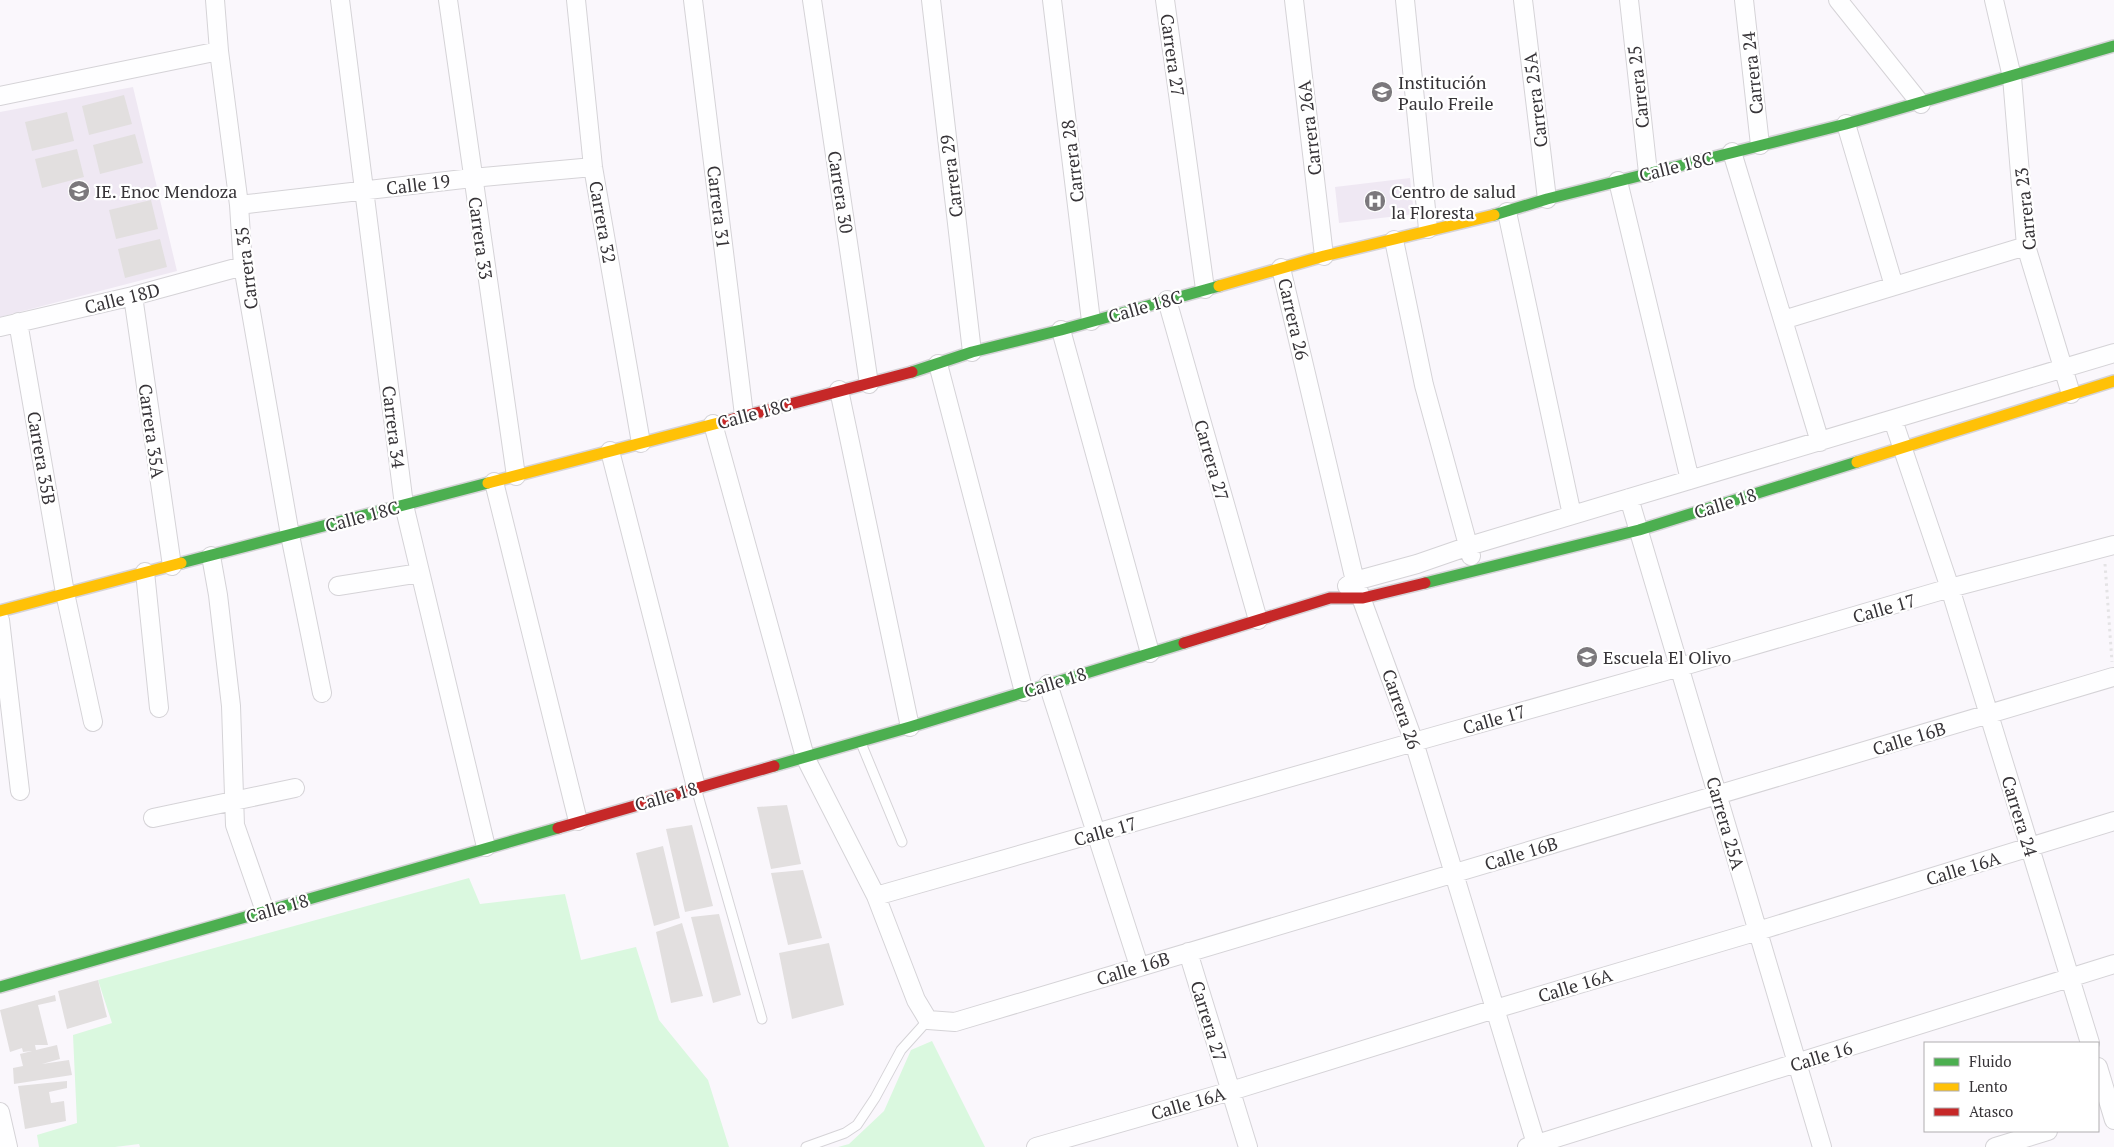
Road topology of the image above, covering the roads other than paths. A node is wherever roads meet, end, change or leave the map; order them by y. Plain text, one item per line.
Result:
1 (215, 0) edge
2 (340, 0) edge
3 (448, 0) edge
4 (576, 0) edge
5 (693, 0) edge
6 (812, 0) edge
7 (931, 0) edge
8 (1052, 0) edge
9 (1165, 0) edge
10 (1294, 0) edge
11 (1405, 0) edge
12 (1523, 0) edge
13 (1629, 0) edge
14 (1744, 0) edge
15 (1838, 0) edge
16 (1994, 0) edge
17 (2114, 46) edge
18 (219, 51) junction
19 (2012, 78) junction
20 (0, 96) edge
21 (1921, 104) junction
22 (1846, 124) junction
23 (1760, 145) junction
24 (1732, 152) junction
25 (593, 167) junction
26 (1648, 173) junction
27 (472, 178) junction
28 (1618, 181) junction
29 (364, 190) junction
30 (1548, 199) junction
31 (239, 205) junction
32 (1507, 212) junction
33 (1428, 230) junction
34 (1394, 240) junction
35 (2026, 246) junction
36 (1324, 256) junction
37 (243, 266) junction
38 (1281, 268) junction
39 (1894, 286) junction
40 (1205, 289) junction
41 (133, 296) junction
42 (1167, 300) junction
43 (1783, 320) junction
44 (1092, 321) junction
45 (18, 322) junction
46 (0, 327) edge
47 (1061, 330) junction
48 (972, 352) junction
49 (2114, 353) edge
50 (938, 364) junction
51 (2062, 369) junction
52 (2114, 381) edge
53 (869, 384) junction
54 (840, 390) junction
55 (2070, 394) junction
56 (744, 415) junction
57 (1894, 420) junction
58 (714, 424) junction
59 (1820, 442) junction
60 (640, 443) junction
61 (1902, 448) junction
62 (610, 451) junction
63 (516, 476) junction
64 (1690, 480) junction
65 (494, 482) junction
66 (1629, 498) junction
67 (404, 505) junction
68 (1572, 515) junction
69 (1640, 530) junction
70 (290, 535) junction
71 (1469, 546) junction
72 (2109, 547) edge
73 (211, 556) junction
74 (172, 566) junction
75 (1476, 571) junction
76 (145, 572) junction
77 (420, 573) junction
78 (1355, 581) junction
79 (338, 586) dead end
80 (1950, 588) junction
81 (65, 593) junction
82 (1330, 598) junction
83 (1362, 598) junction
84 (0, 610) edge
85 (0, 620) edge
86 (1258, 620) junction
87 (1150, 653) junction
88 (1680, 668) junction
89 (2113, 677) edge
90 (1048, 684) junction
91 (1024, 692) junction
92 (322, 693) dead end
93 (160, 708) dead end
94 (1989, 714) junction
95 (93, 722) dead end
96 (910, 726) junction
97 (860, 740) junction
98 (1414, 742) junction
99 (805, 757) junction
100 (696, 787) junction
101 (295, 788) dead end
102 (20, 791) dead end
103 (1718, 794) junction
104 (234, 801) junction
105 (152, 818) dead end
106 (578, 821) junction
107 (2114, 821) edge
108 (1096, 833) junction
109 (902, 842) dead end
110 (486, 847) junction
111 (2030, 848) junction
112 (1454, 873) junction
113 (876, 896) junction
114 (265, 911) junction
115 (1758, 931) junction
116 (1188, 952) junction
117 (2114, 964) edge
118 (1139, 966) junction
119 (2070, 978) junction
120 (0, 987) edge
121 (1495, 1009) junction
122 (762, 1019) dead end
123 (928, 1020) junction
124 (2090, 1042) edge
125 (1798, 1063) junction
126 (2099, 1072) edge
127 (1231, 1091) junction
128 (0, 1112) edge
129 (2109, 1114) edge
130 (2045, 1132) edge
131 (1533, 1146) edge
132 (8, 1147) edge
133 (806, 1147) edge
134 (1036, 1147) edge
135 (1248, 1147) edge
136 (1822, 1147) edge
137 (1995, 1147) edge

1 - 18 street, Carrera 35
2 - 29 street, Carrera 34
3 - 27 street, Carrera 33
4 - 25 street, Carrera 32
5 - 56 street, Carrera 31
6 - 53 street, Carrera 30
7 - 48 street, Carrera 29
8 - 44 street, Carrera 28
9 - 40 street, Carrera 27
10 - 36 street, Carrera 26A
11 - 33 street
12 - 30 street, Carrera 25A
13 - 26 street, Carrera 25
14 - 23 street, Carrera 24
15 - 21 street
16 - 19 street
17 - 19 street, Calle 18C
18 - 20 street
18 - 31 street, Carrera 35
19 - 21 street, Calle 18C
19 - 35 street, Carrera 23
21 - 22 street, Calle 18C
22 - 23 street, Calle 18C
22 - 39 street
23 - 24 street, Calle 18C
24 - 26 street, Calle 18C
24 - 43 street
25 - 27 street, Calle 19
25 - 60 street, Carrera 32
26 - 28 street, Calle 18C
27 - 29 street, Calle 19
27 - 63 street, Carrera 33
28 - 30 street, Calle 18C
28 - 64 street, Calle 18
29 - 31 street, Calle 19
29 - 67 street, Carrera 34
30 - 32 street, Calle 18C
31 - 37 street, Carrera 35
32 - 33 street, Calle 18C
32 - 68 street
33 - 34 street, Calle 18C
34 - 36 street, Calle 18C
34 - 71 street
35 - 39 street
35 - 51 street, Carrera 23
36 - 38 street, Calle 18C
37 - 41 street, Calle 18D
37 - 70 street, Carrera 35
38 - 40 street, Calle 18C
38 - 78 street, Carrera 26
39 - 43 street
40 - 42 street, Calle 18C
41 - 45 street, Calle 18D
41 - 74 street, Carrera 35A
42 - 44 street, Calle 18C
42 - 86 street, Carrera 27
43 - 59 street
44 - 47 street, Calle 18C
45 - 46 street, Calle 18D
45 - 81 street, Carrera 35B
47 - 48 street, Calle 18C
47 - 87 street
48 - 50 street, Calle 18C
49 - 51 street, Calle 18
50 - 53 street, Calle 18C
50 - 91 street
51 - 55 street, Carrera 23
51 - 57 street, Calle 18
52 - 55 street, Calle 18
53 - 54 street, Calle 18C
54 - 56 street, Calle 18C
54 - 96 street
55 - 61 street, Calle 18
56 - 58 street, Calle 18C
57 - 59 street, Calle 18
57 - 61 street, Carrera 24
58 - 60 street, Calle 18C
58 - 99 street
59 - 64 street, Calle 18
60 - 62 street, Calle 18C
61 - 69 street, Calle 18
61 - 80 street, Carrera 24
62 - 63 street, Calle 18C
62 - 100 street
63 - 65 street, Calle 18C
64 - 66 street, Calle 18
65 - 67 street, Calle 18C
65 - 106 street
66 - 68 street, Calle 18
66 - 69 street, Carrera 25A
67 - 70 street, Calle 18C
67 - 77 street, Carrera 34
68 - 71 street, Calle 18
69 - 75 street, Calle 18
69 - 88 street, Carrera 25A
70 - 73 street, Calle 18C
70 - 92 street, Carrera 35
71 - 75 street
71 - 78 street, Calle 18
72 - 80 street, Calle 17
73 - 74 street, Calle 18C
73 - 104 street
74 - 76 street, Calle 18C
75 - 83 street, Calle 18
76 - 81 street, Calle 18C
76 - 93 street
77 - 79 street
77 - 110 street, Carrera 34
78 - 82 street, Calle 18
78 - 83 street, Carrera 26
80 - 88 street, Calle 17
80 - 94 street, Carrera 24
81 - 84 street, Calle 18C
81 - 95 street, Carrera 35B
82 - 83 street, Calle 18
82 - 86 street, Calle 18
83 - 98 street, Carrera 26
85 - 102 street
86 - 87 street, Calle 18
87 - 90 street, Calle 18
88 - 98 street, Calle 17
88 - 103 street, Carrera 25A
89 - 94 street, Calle 16B
90 - 91 street, Calle 18
90 - 108 street
91 - 96 street, Calle 18
94 - 103 street, Calle 16B
94 - 111 street, Carrera 24
96 - 97 street, Calle 18
97 - 99 street, Calle 18
97 - 109 lane
98 - 108 street, Calle 17
98 - 112 street, Carrera 26
99 - 100 street, Calle 18
99 - 113 street
100 - 106 street, Calle 18
100 - 122 lane
101 - 104 street
103 - 112 street, Calle 16B
103 - 115 street, Carrera 25A
104 - 105 street
104 - 114 street
106 - 110 street, Calle 18
107 - 111 street, Calle 16A
108 - 113 street, Calle 17
108 - 118 street
110 - 114 street, Calle 18
111 - 115 street, Calle 16A
111 - 119 street, Carrera 24
112 - 116 street, Calle 16B
112 - 121 street, Carrera 26
113 - 123 street
114 - 120 street, Calle 18
115 - 121 street, Calle 16A
115 - 125 street, Carrera 25A
116 - 118 street, Calle 16B
116 - 127 street, Carrera 27
117 - 119 street, Calle 16
118 - 123 street, Calle 16B
119 - 124 street, Carrera 24
119 - 125 street, Calle 16
121 - 127 street, Calle 16A
121 - 131 street, Carrera 26
123 - 133 lane
125 - 131 street, Calle 16
125 - 136 street, Carrera 25A
126 - 129 street
127 - 134 street, Calle 16A
127 - 135 street, Carrera 27
128 - 132 street
130 - 137 street

